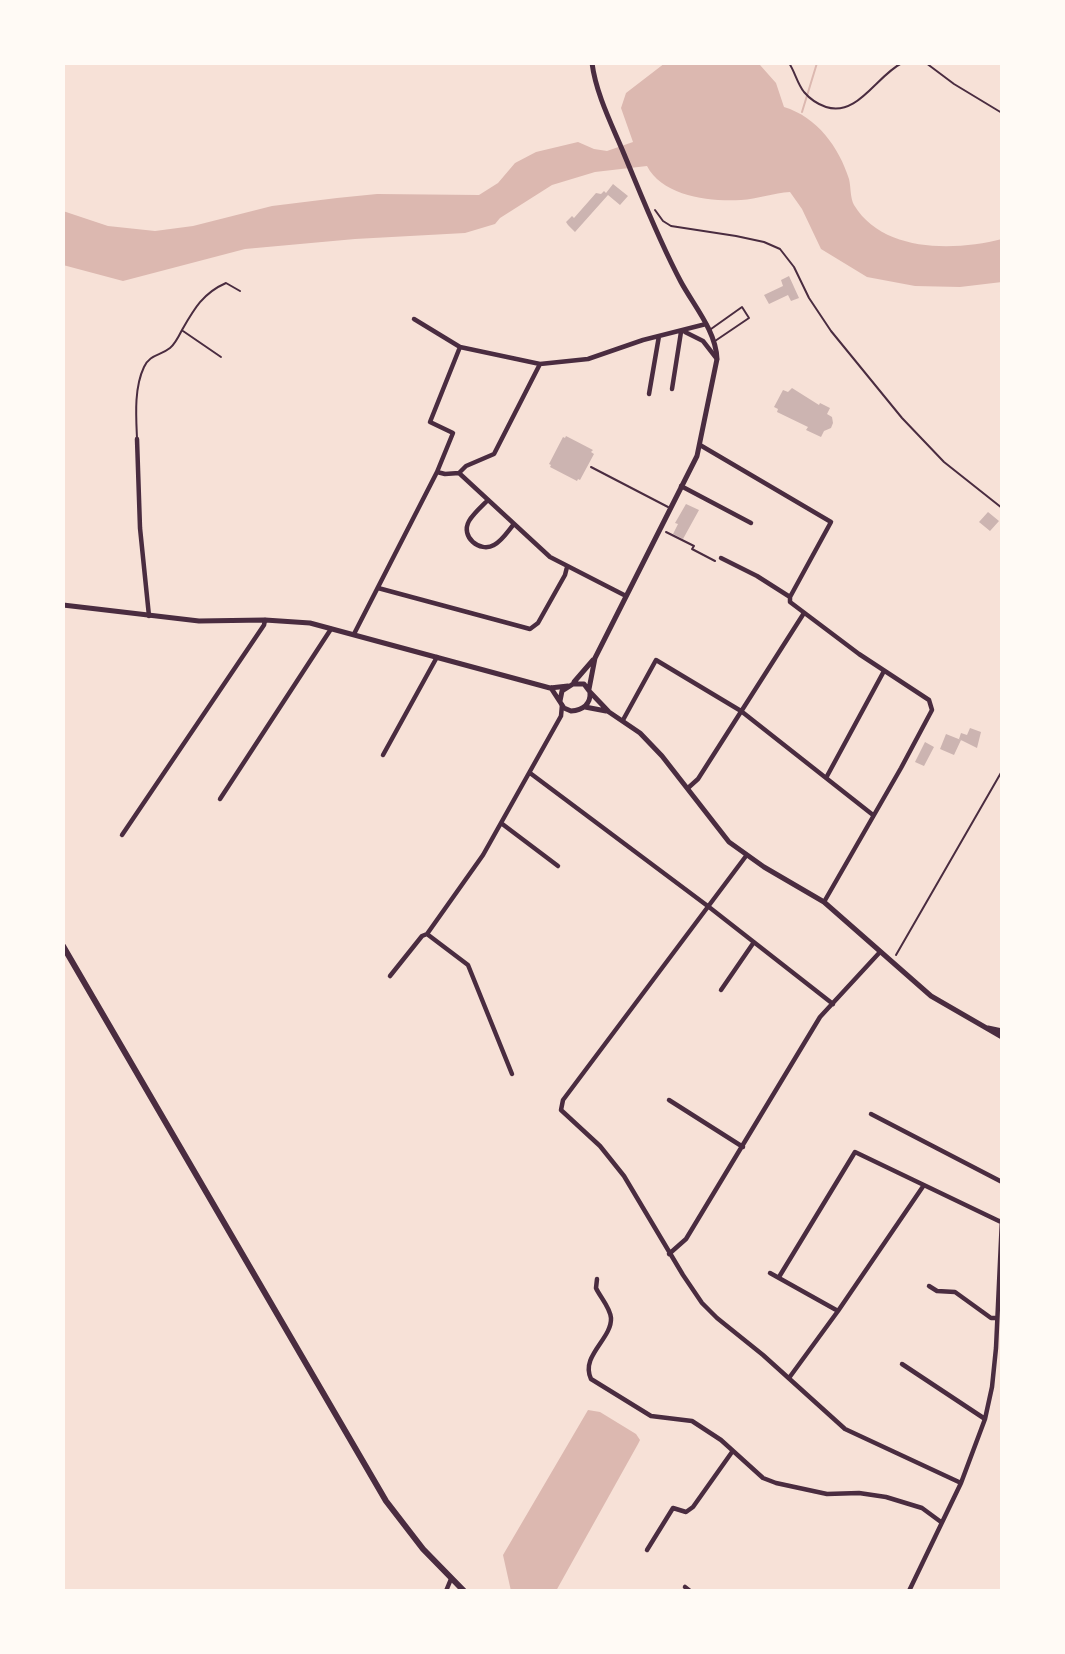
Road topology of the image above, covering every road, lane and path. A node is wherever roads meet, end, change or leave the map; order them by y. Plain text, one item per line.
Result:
1 (592, 63) edge
2 (789, 63) edge
3 (902, 63) edge
4 (926, 63) edge
5 (1002, 113) edge
6 (652, 208) dead end
7 (240, 291) dead end
8 (414, 319) dead end
9 (182, 330) junction
10 (683, 331) junction
11 (710, 333) junction
12 (659, 336) junction
13 (696, 336) junction
14 (460, 347) junction
15 (221, 357) dead end
16 (717, 359) junction
17 (540, 364) junction
18 (672, 389) dead end
19 (649, 394) dead end
20 (137, 439) joint
21 (700, 444) junction
22 (591, 467) dead end
23 (437, 472) junction
24 (459, 473) junction
25 (681, 486) junction
26 (488, 500) junction
27 (671, 508) junction
28 (1002, 508) edge
29 (751, 523) dead end
30 (514, 524) junction
31 (665, 531) dead end
32 (720, 558) dead end
33 (727, 561) junction
34 (567, 567) junction
35 (378, 588) junction
36 (626, 596) junction
37 (790, 597) junction
38 (63, 605) edge
39 (804, 613) junction
40 (149, 616) junction
41 (265, 620) junction
42 (332, 628) junction
43 (354, 634) junction
44 (437, 656) junction
45 (595, 658) junction
46 (884, 671) junction
47 (570, 685) junction
48 (551, 688) junction
49 (590, 690) junction
50 (561, 703) junction
51 (583, 707) junction
52 (570, 711) junction
53 (741, 711) junction
54 (609, 712) junction
55 (561, 716) junction
56 (623, 720) junction
57 (383, 755) dead end
58 (1002, 771) edge
59 (530, 773) junction
60 (825, 778) junction
61 (688, 788) junction
62 (220, 799) dead end
63 (873, 815) junction
64 (501, 823) junction
65 (122, 835) dead end
66 (746, 856) junction
67 (558, 866) dead end
68 (824, 902) junction
69 (709, 907) junction
70 (427, 934) junction
71 (754, 942) junction
72 (63, 946) edge
73 (880, 952) junction
74 (895, 955) dead end
75 (390, 976) dead end
76 (721, 990) dead end
77 (833, 1004) junction
78 (986, 1027) junction
79 (1002, 1031) edge
80 (1002, 1037) edge
81 (512, 1074) dead end
82 (669, 1100) dead end
83 (871, 1114) dead end
84 (743, 1147) junction
85 (1002, 1182) edge
86 (924, 1185) junction
87 (1001, 1221) edge
88 (1001, 1236) edge
89 (669, 1254) junction
90 (770, 1273) dead end
91 (779, 1277) junction
92 (597, 1279) dead end
93 (929, 1286) dead end
94 (838, 1311) junction
95 (997, 1318) junction
96 (1002, 1326) edge
97 (999, 1347) edge
98 (902, 1364) dead end
99 (789, 1378) junction
100 (985, 1419) junction
101 (732, 1452) junction
102 (961, 1483) junction
103 (941, 1522) junction
104 (647, 1550) dead end
105 (452, 1579) junction
106 (685, 1587) dead end
107 (446, 1591) edge
108 (464, 1591) edge
109 (690, 1591) edge
110 (909, 1591) edge

1 - 11 street
2 - 3 path
4 - 5 path
6 - 28 path
7 - 9 lane
8 - 14 street
9 - 15 lane
9 - 20 lane
10 - 11 street
10 - 12 street
10 - 13 street
10 - 18 street
11 - 11 lane
11 - 13 street
11 - 16 street
12 - 17 street
12 - 19 street
13 - 16 street
14 - 17 street
14 - 23 street
16 - 21 street
17 - 24 street
20 - 40 street
21 - 25 street
21 - 37 street
22 - 27 lane
23 - 24 street
23 - 35 street
24 - 26 street
25 - 27 street
25 - 29 street
26 - 30 street
26 - 30 street
27 - 36 street
30 - 34 street
31 - 33 path
32 - 33 street
33 - 37 street
34 - 35 street
34 - 36 street
35 - 43 street
36 - 45 street
37 - 39 street
38 - 40 street
39 - 46 street
39 - 53 street
40 - 41 street
41 - 42 street
41 - 65 street
42 - 43 street
42 - 62 street
43 - 44 street
44 - 48 street
44 - 57 street
45 - 47 street
45 - 49 street
46 - 60 street
46 - 63 street
47 - 48 street
47 - 49 street
47 - 50 street
48 - 50 street
49 - 51 street
49 - 54 street
50 - 52 street
50 - 55 street
51 - 52 street
51 - 54 street
52 - 55 street
53 - 56 street
53 - 60 street
53 - 61 street
54 - 56 street
55 - 59 street
56 - 61 street
58 - 74 path
59 - 64 street
59 - 69 street
60 - 63 street
61 - 66 street
63 - 68 street
64 - 67 street
64 - 70 street
66 - 68 street
66 - 69 street
68 - 73 street
69 - 71 street
69 - 89 street
70 - 75 street
70 - 81 street
71 - 76 street
71 - 77 street
72 - 105 main road
73 - 77 street
73 - 78 street
77 - 84 street
78 - 79 street
78 - 80 street
82 - 84 street
83 - 85 street
84 - 89 street
86 - 87 street
86 - 91 street
86 - 94 street
87 - 88 street
88 - 95 street
89 - 99 street
90 - 91 street
91 - 94 street
92 - 101 street
93 - 95 street
94 - 99 street
95 - 96 street
95 - 97 street
97 - 100 street
98 - 100 street
99 - 102 street
100 - 102 street
101 - 103 street
101 - 104 street
102 - 103 street
103 - 110 street
105 - 107 street
105 - 108 main road
106 - 109 street

